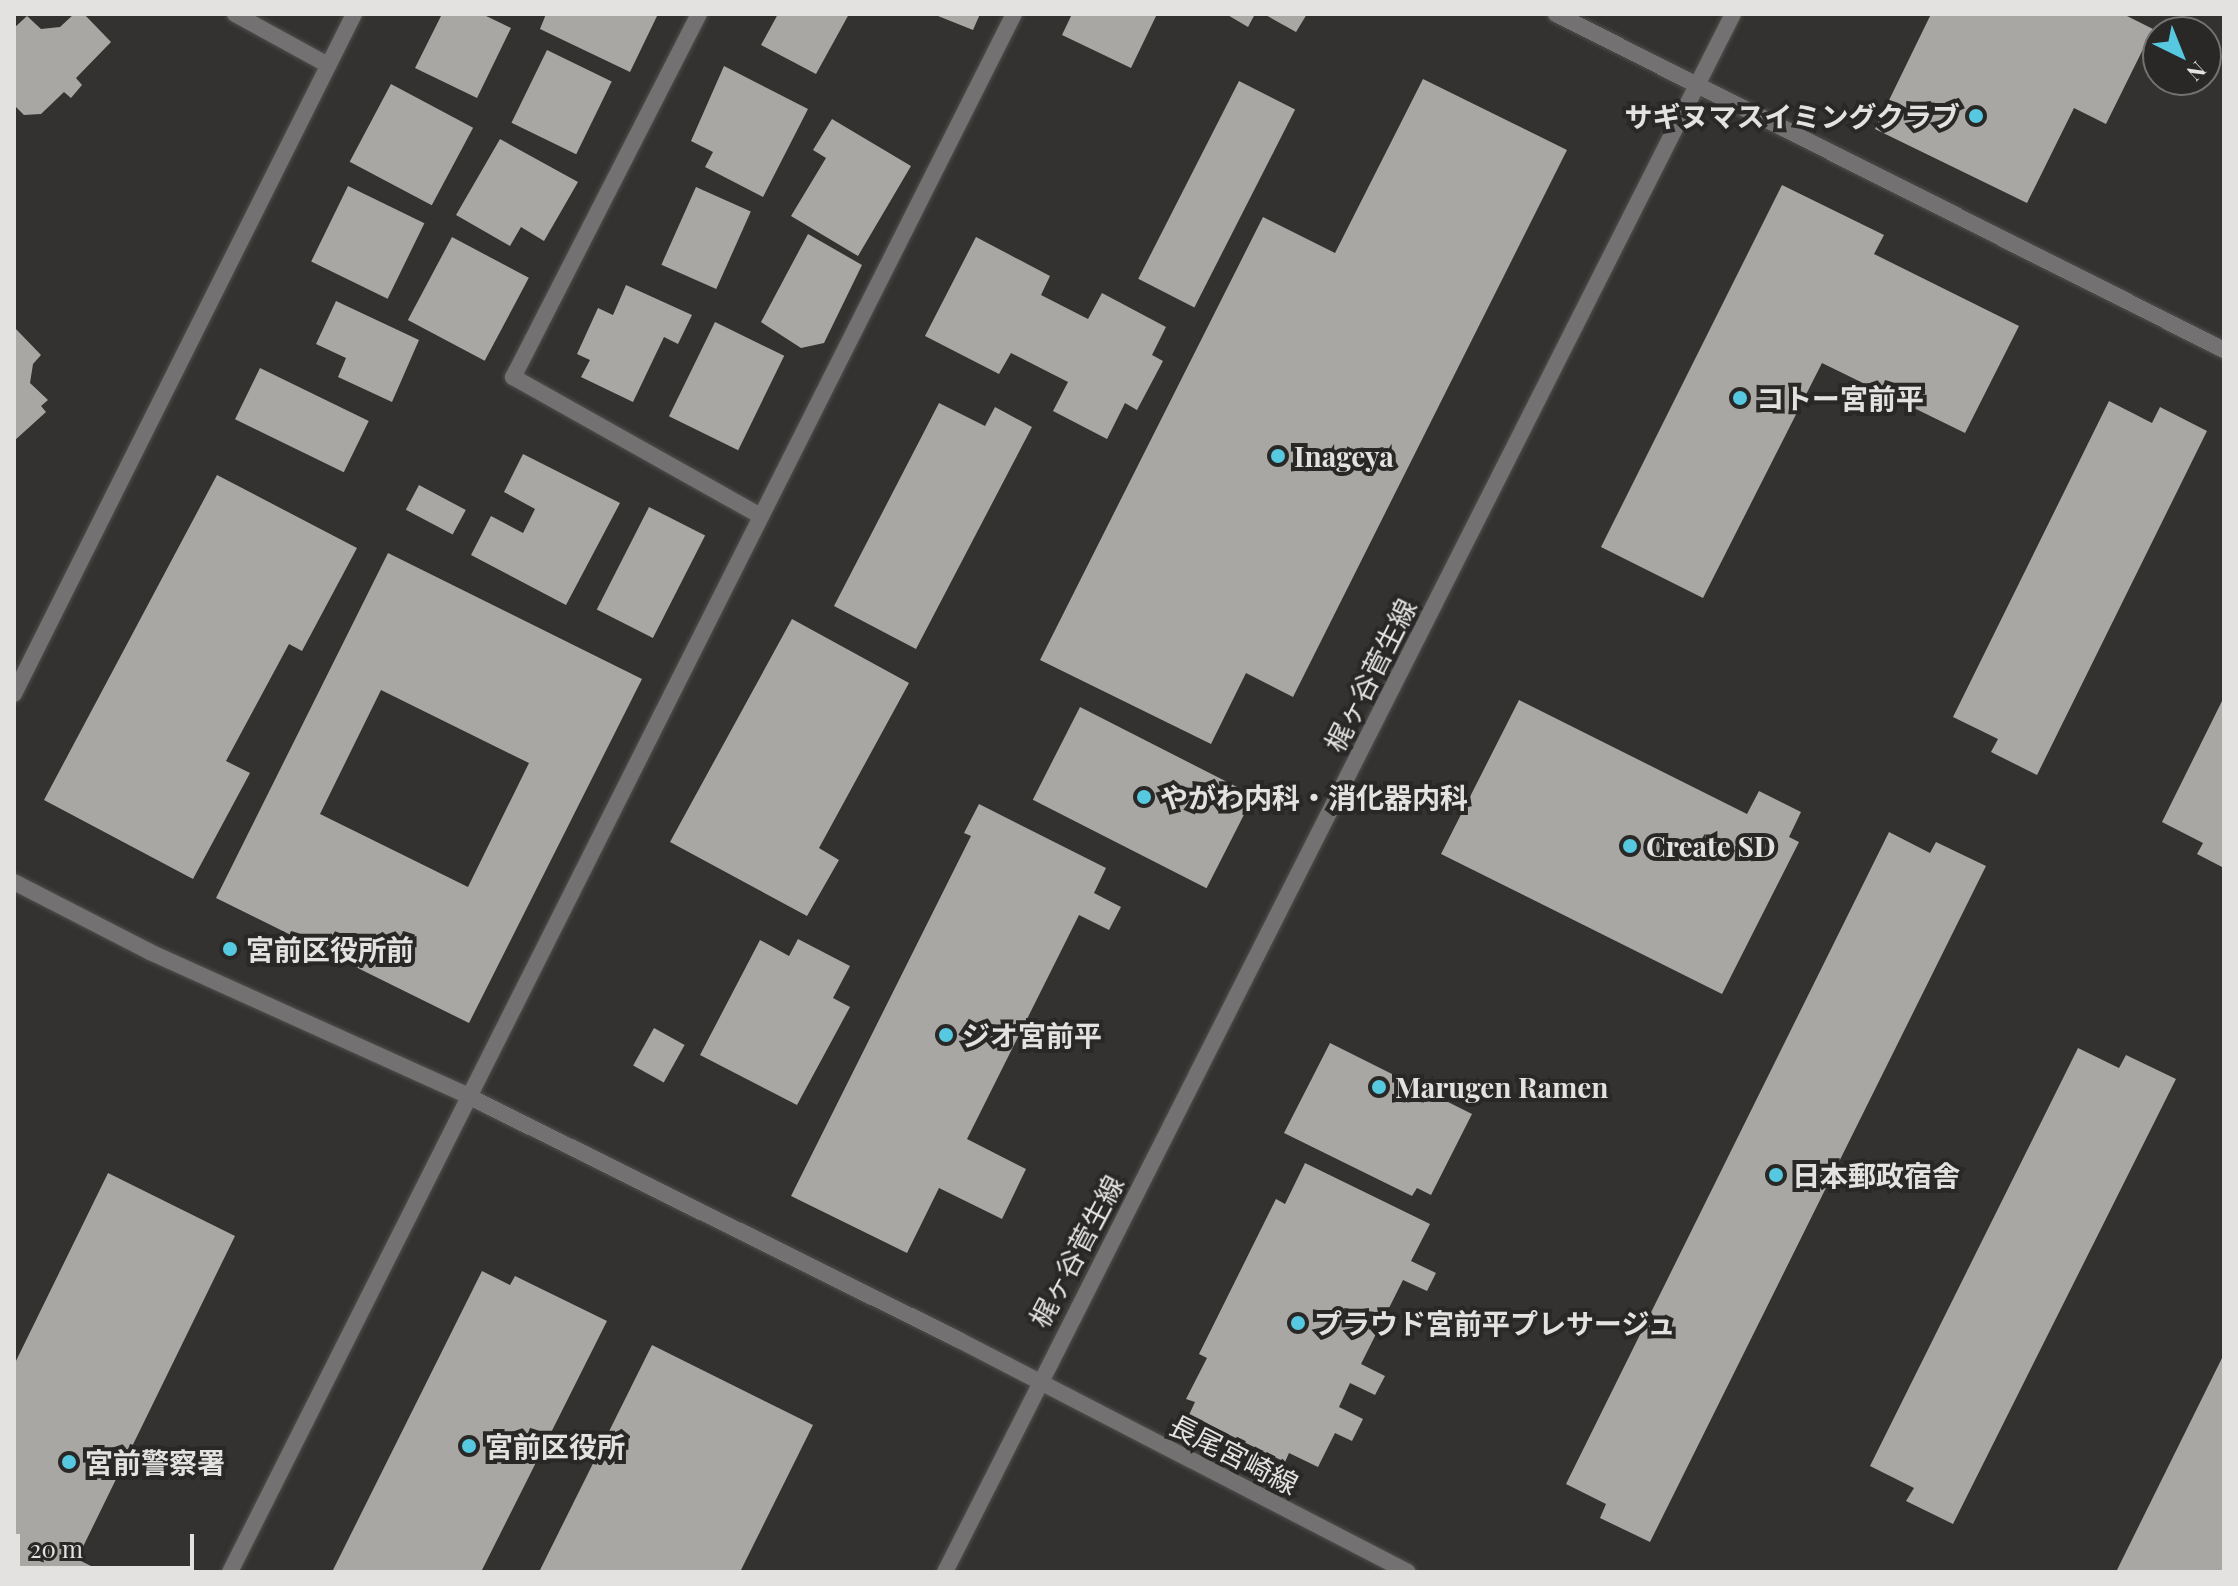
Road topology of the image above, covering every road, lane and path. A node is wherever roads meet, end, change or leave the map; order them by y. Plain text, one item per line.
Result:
1 (235, 14) edge
2 (354, 14) edge
3 (699, 14) edge
4 (1014, 14) edge
5 (1556, 14) edge
6 (1733, 14) edge
7 (328, 65) junction
8 (1698, 84) junction
9 (2224, 350) edge
10 (759, 515) junction
11 (14, 694) edge
12 (14, 882) edge
13 (466, 1095) junction
14 (1037, 1380) junction
15 (230, 1572) edge
16 (945, 1572) edge
17 (1408, 1572) edge

1 - 7 street
2 - 7 street
3 - 10 street
4 - 10 street
5 - 8 street
6 - 8 street, 梶ヶ谷菅生線
7 - 11 street
8 - 9 street
8 - 14 street, 梶ヶ谷菅生線
10 - 13 street
12 - 13 street, 長尾宮崎線
13 - 14 street, 長尾宮崎線
13 - 15 street
14 - 16 street, 梶ヶ谷菅生線
14 - 17 street, 長尾宮崎線

